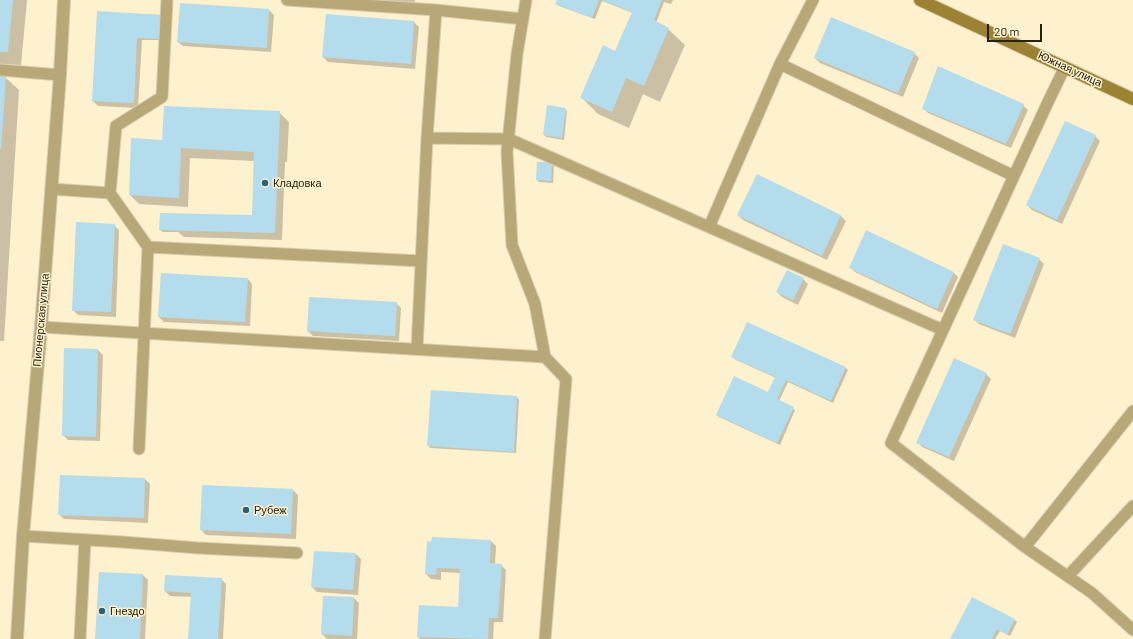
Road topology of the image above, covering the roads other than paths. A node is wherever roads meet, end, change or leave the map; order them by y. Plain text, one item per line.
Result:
1 (64, 0) edge
2 (167, 0) edge
3 (287, 0) edge
4 (526, 0) edge
5 (812, 0) edge
6 (920, 0) edge
7 (436, 10) junction
8 (523, 19) junction
9 (780, 64) junction
10 (1065, 67) junction
11 (0, 70) edge
12 (60, 76) junction
13 (1133, 98) edge
14 (427, 138) junction
15 (509, 139) junction
16 (1014, 176) junction
17 (51, 189) junction
18 (110, 193) junction
19 (709, 227) junction
20 (148, 247) junction
21 (421, 261) junction
22 (41, 327) junction
23 (943, 330) junction
24 (143, 333) junction
25 (417, 349) junction
26 (545, 357) junction
27 (1133, 411) edge
28 (139, 449) dead end
29 (1133, 506) edge
30 (23, 536) junction
31 (85, 540) junction
32 (1025, 547) junction
33 (297, 553) dead end
34 (1068, 576) junction
35 (1133, 630) edge
36 (17, 639) edge
37 (80, 639) edge
38 (546, 639) edge

1 - 12 street, Пионерская улица
2 - 18 lane
3 - 7 lane
4 - 8 lane
5 - 9 lane
6 - 10 main road, Южная улица
7 - 8 lane
7 - 14 lane
8 - 15 lane
9 - 16 lane
9 - 19 lane
10 - 13 main road, Южная улица
10 - 16 lane
11 - 12 lane
12 - 17 street, Пионерская улица
14 - 15 lane
14 - 21 lane
15 - 19 lane
15 - 26 lane
16 - 23 lane
17 - 18 lane
17 - 22 street, Пионерская улица
18 - 20 lane
19 - 23 lane
20 - 21 lane
20 - 24 lane
21 - 25 lane
22 - 24 lane
22 - 30 street, Пионерская улица
23 - 32 lane
24 - 25 lane
24 - 28 lane
25 - 26 lane
26 - 38 lane
27 - 32 lane
29 - 34 lane
30 - 31 lane
30 - 36 street, Пионерская улица
31 - 33 lane
31 - 37 lane
32 - 34 lane
34 - 35 lane

